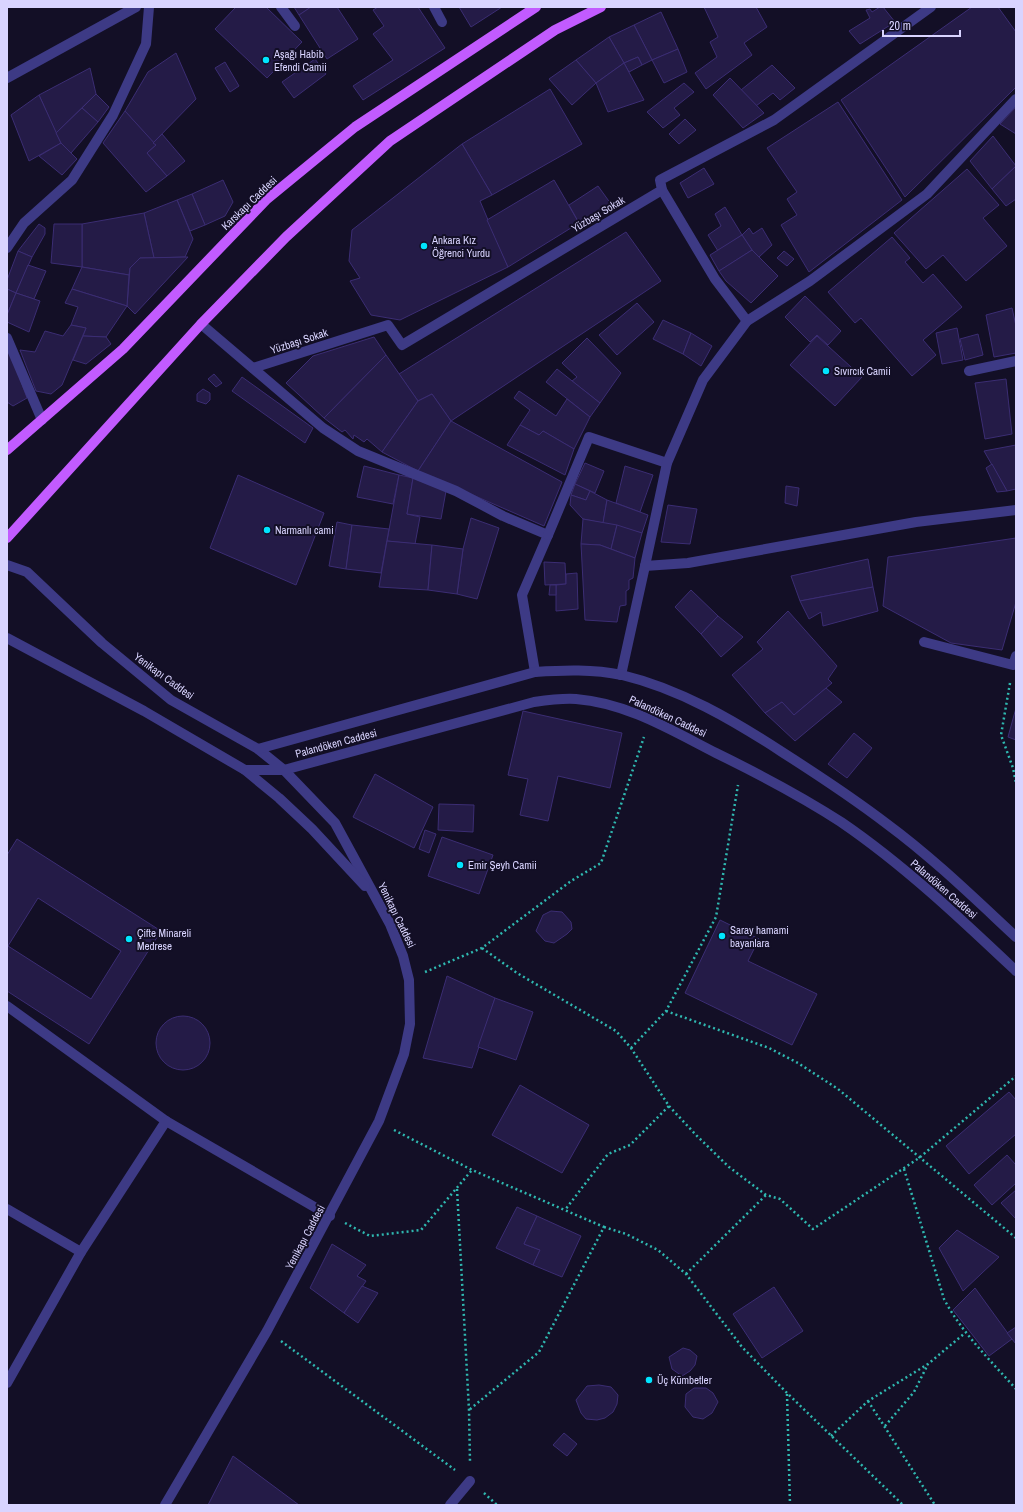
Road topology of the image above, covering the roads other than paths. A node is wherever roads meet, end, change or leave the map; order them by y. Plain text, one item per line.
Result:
1 (136, 7) edge
2 (149, 7) edge
3 (280, 7) edge
4 (434, 7) edge
5 (536, 7) edge
6 (601, 7) edge
7 (931, 7) edge
8 (442, 22) dead end
9 (295, 26) dead end
10 (7, 78) edge
11 (1016, 99) edge
12 (662, 190) junction
13 (7, 248) edge
14 (748, 321) junction
15 (201, 324) junction
16 (7, 338) edge
17 (1016, 361) edge
18 (253, 368) junction
19 (969, 371) dead end
20 (42, 420) junction
21 (7, 450) edge
22 (667, 463) junction
23 (1016, 510) edge
24 (548, 535) junction
25 (7, 538) edge
26 (7, 565) edge
27 (645, 566) junction
28 (7, 638) edge
29 (924, 642) dead end
30 (1015, 661) edge
31 (535, 672) junction
32 (621, 675) junction
33 (258, 749) junction
34 (245, 770) junction
35 (284, 770) junction
36 (376, 898) junction
37 (1016, 937) edge
38 (1016, 971) edge
39 (7, 1006) edge
40 (166, 1121) junction
41 (7, 1209) edge
42 (330, 1216) junction
43 (81, 1252) junction
44 (7, 1383) edge
45 (470, 1481) road end
46 (165, 1505) edge
47 (450, 1505) edge

1 - 10 street
2 - 13 street
3 - 9 street
4 - 8 street
5 - 20 main road, Karskapı Caddesi
6 - 15 main road
7 - 12 street
11 - 14 street
12 - 14 street
12 - 18 street, Yüzbaşı Sokak
14 - 22 street
15 - 18 street
15 - 25 main road
16 - 20 street
17 - 19 street
18 - 24 street
20 - 21 main road, Karskapı Caddesi
22 - 24 street
22 - 27 street
23 - 27 street
24 - 31 street
26 - 33 street, Yenikapı Caddesi
27 - 32 street
28 - 34 street
29 - 30 street
31 - 32 street, Palandöken Caddesi
31 - 33 street, Palandöken Caddesi
32 - 37 street, Palandöken Caddesi
33 - 35 street, Yenikapı Caddesi
34 - 35 street, Palandöken Caddesi
34 - 36 street
35 - 36 street, Yenikapı Caddesi
35 - 38 street, Palandöken Caddesi
36 - 42 street, Yenikapı Caddesi
39 - 40 street
40 - 42 street
40 - 43 street
41 - 43 street
42 - 46 street, Yenikapı Caddesi
43 - 44 street
45 - 47 street

